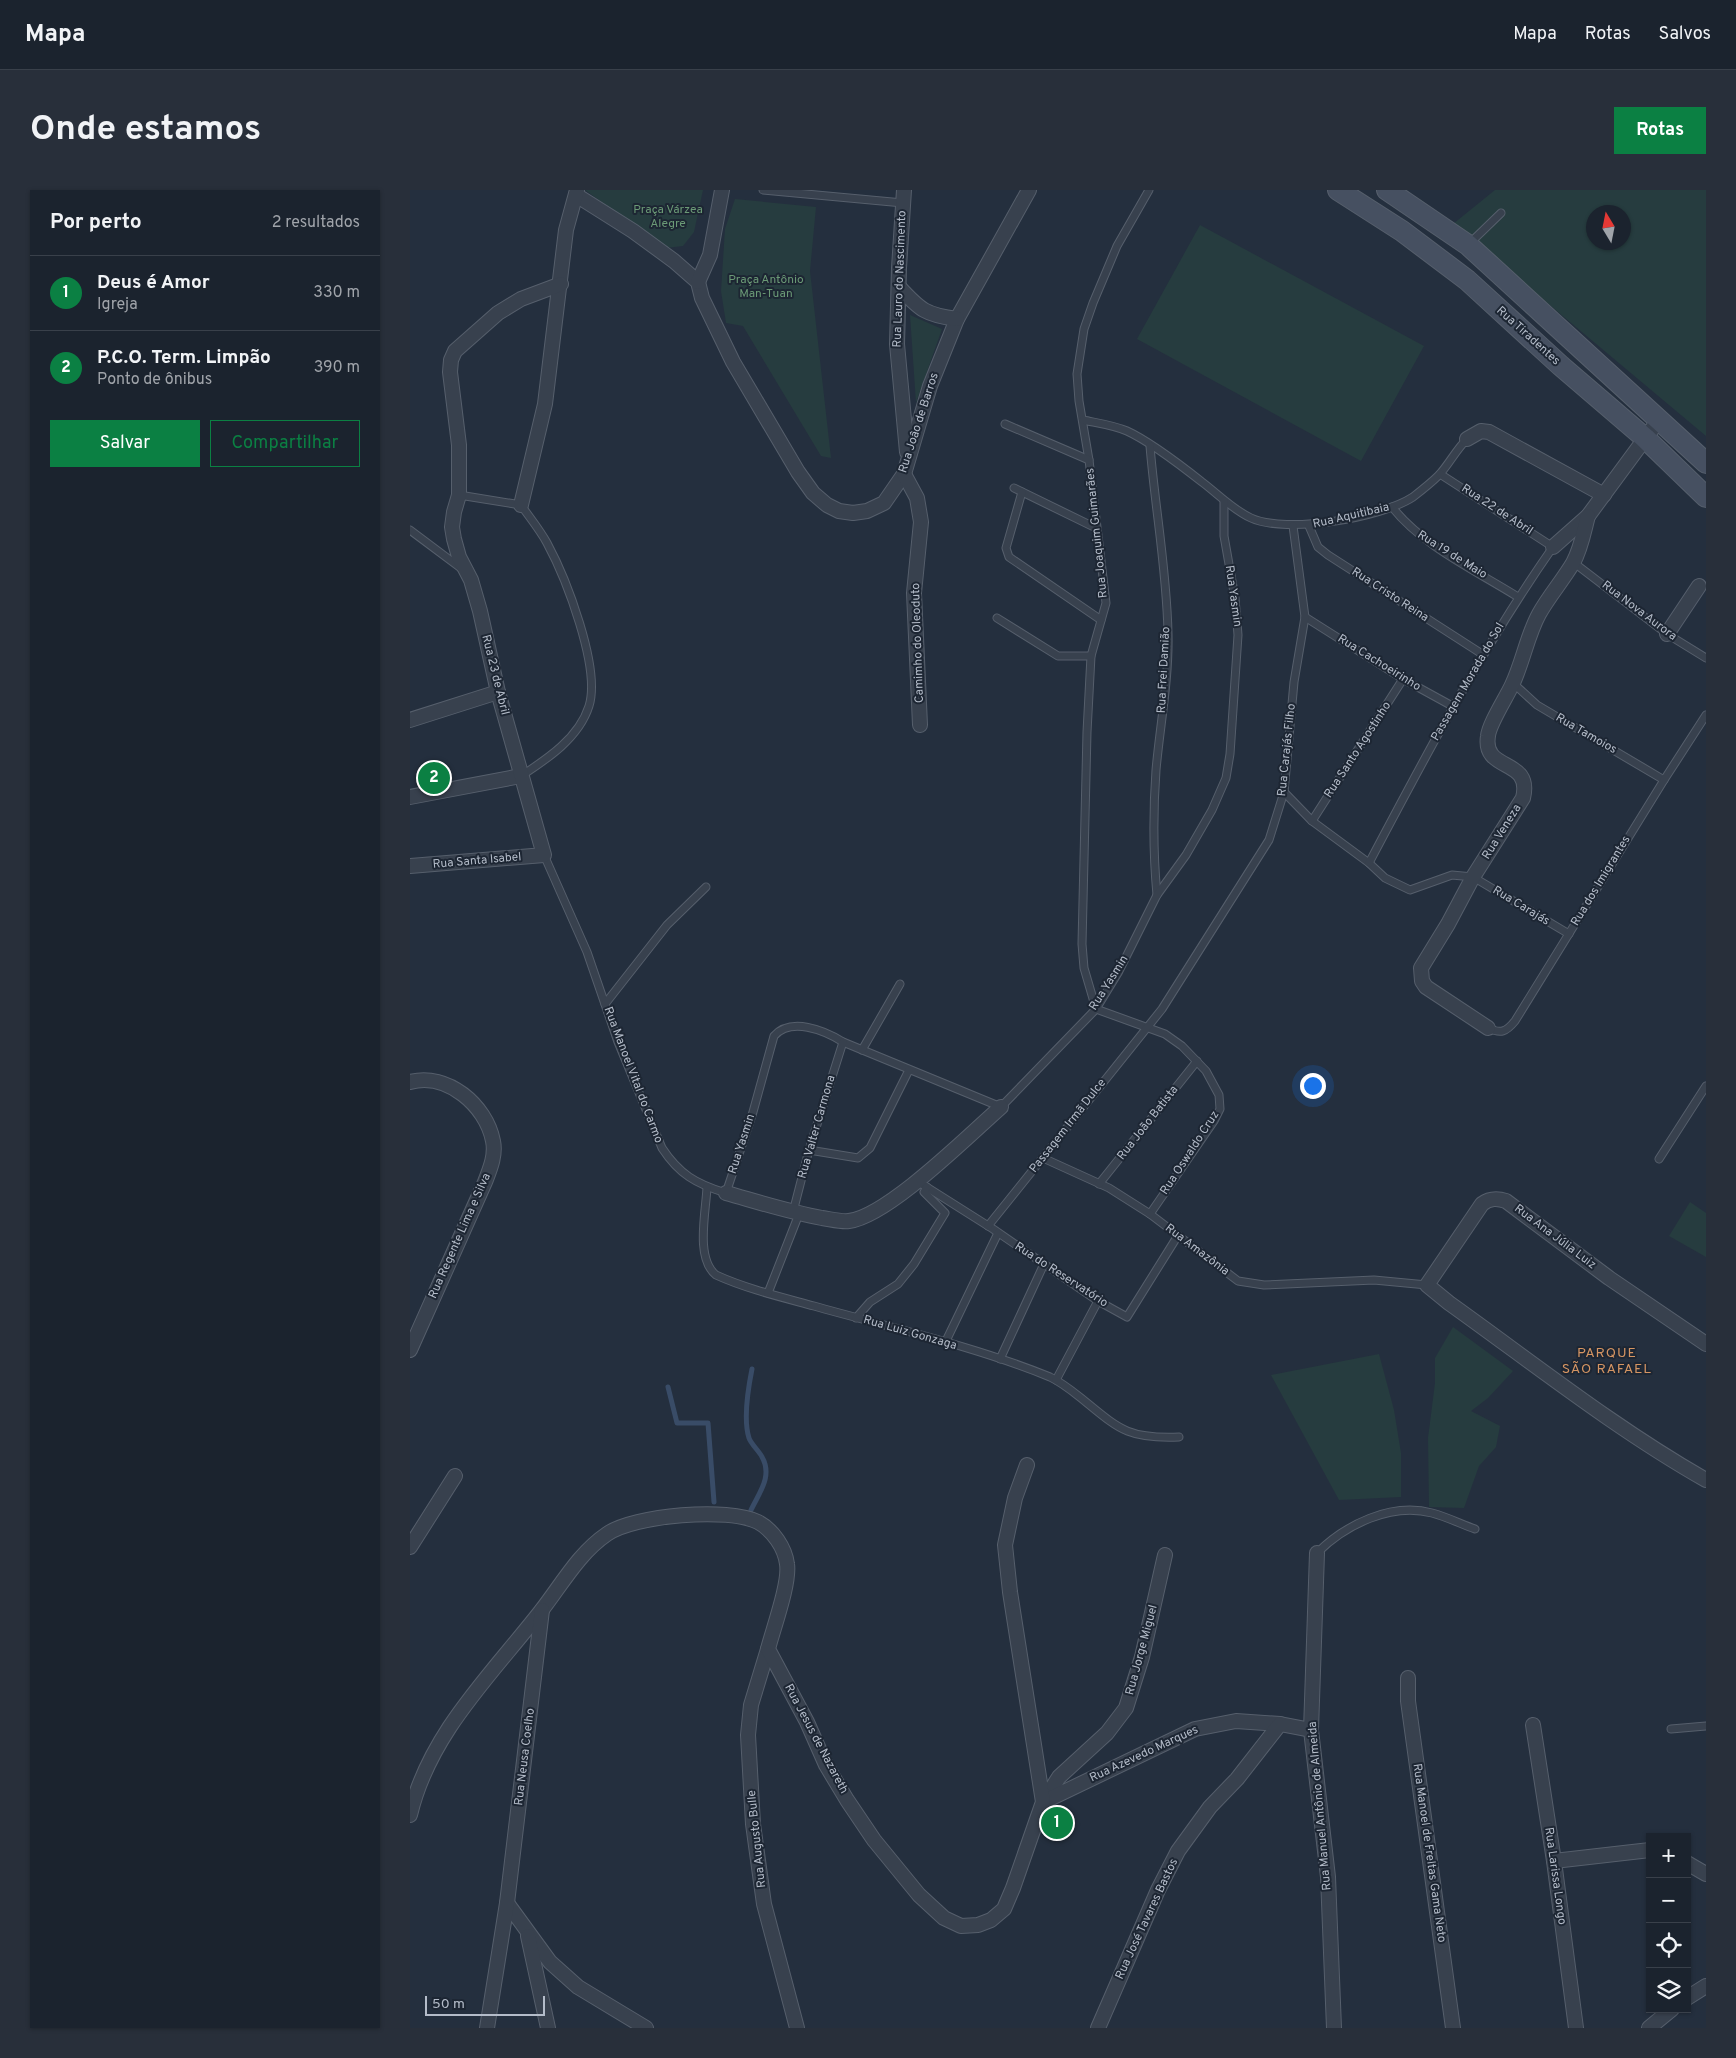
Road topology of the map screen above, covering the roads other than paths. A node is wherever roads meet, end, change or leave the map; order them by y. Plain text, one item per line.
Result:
1 (722, 190) edge
2 (763, 190) edge
3 (1029, 190) edge
4 (1149, 190) edge
5 (1338, 190) edge
6 (1387, 190) edge
7 (576, 192) edge
8 (904, 196) edge
9 (1501, 213) dead end
10 (1451, 233) junction
11 (1468, 246) junction
12 (1438, 258) junction
13 (698, 282) junction
14 (561, 284) junction
15 (899, 287) junction
16 (1542, 312) junction
17 (957, 319) junction
18 (1522, 331) junction
19 (1083, 420) junction
20 (1658, 422) junction
21 (1005, 424) dead end
22 (1645, 438) junction
23 (1467, 439) joint
24 (909, 441) junction
25 (1150, 446) junction
26 (907, 457) joint
27 (1089, 460) junction
28 (1706, 463) edge
29 (904, 474) junction
30 (1440, 474) junction
31 (1014, 488) dead end
32 (1022, 492) junction
33 (459, 495) junction
34 (1604, 495) junction
35 (1706, 497) edge
36 (1224, 501) junction
37 (521, 506) junction
38 (1392, 507) junction
39 (1588, 516) junction
40 (1293, 526) junction
41 (1309, 526) junction
42 (1096, 528) junction
43 (410, 531) edge
44 (1553, 547) junction
45 (1573, 562) junction
46 (468, 573) junction
47 (1699, 586) dead end
48 (1518, 597) junction
49 (1305, 617) junction
50 (997, 618) dead end
51 (1101, 620) junction
52 (1667, 634) junction
53 (1482, 654) junction
54 (1090, 656) junction
55 (1706, 658) edge
56 (1403, 679) junction
57 (1513, 682) junction
58 (498, 692) junction
59 (1454, 707) junction
60 (1706, 716) edge
61 (410, 720) edge
62 (920, 725) dead end
63 (521, 776) junction
64 (1664, 780) junction
65 (1284, 792) junction
66 (410, 798) edge
67 (1312, 821) junction
68 (544, 855) junction
69 (1369, 863) junction
70 (410, 866) edge
71 (1473, 877) junction
72 (706, 887) dead end
73 (1157, 895) junction
74 (1569, 934) junction
75 (900, 984) dead end
76 (605, 1004) junction
77 (1096, 1009) junction
78 (1147, 1026) junction
79 (1488, 1028) joint
80 (843, 1042) junction
81 (862, 1050) junction
82 (1197, 1061) junction
83 (909, 1070) junction
84 (410, 1082) edge
85 (1706, 1086) edge
86 (1000, 1107) junction
87 (809, 1150) junction
88 (1043, 1158) junction
89 (1659, 1158) dead end
90 (922, 1184) junction
91 (1099, 1184) junction
92 (707, 1187) junction
93 (726, 1192) junction
94 (796, 1213) junction
95 (1150, 1214) junction
96 (988, 1226) junction
97 (998, 1233) junction
98 (1177, 1237) junction
99 (1044, 1264) junction
100 (1427, 1285) junction
101 (768, 1293) junction
102 (1098, 1301) junction
103 (856, 1318) junction
104 (945, 1342) junction
105 (1706, 1344) edge
106 (410, 1350) edge
107 (1000, 1359) junction
108 (1056, 1380) junction
109 (1179, 1437) dead end
110 (1027, 1465) dead end
111 (455, 1476) dead end
112 (1706, 1480) edge
113 (1475, 1529) dead end
114 (410, 1547) edge
115 (1317, 1553) joint
116 (1165, 1555) dead end
117 (542, 1610) junction
118 (768, 1649) junction
119 (1408, 1678) dead end
120 (1280, 1724) junction
121 (1533, 1725) dead end
122 (1706, 1726) edge
123 (1671, 1729) dead end
124 (1311, 1730) junction
125 (1043, 1802) junction
126 (410, 1815) edge
127 (1646, 1850) edge
128 (1554, 1862) junction
129 (1691, 1865) edge
130 (1706, 1874) edge
131 (507, 1903) junction
132 (527, 1932) junction
133 (1706, 1986) edge
134 (1691, 1995) edge
135 (1667, 2013) edge
136 (487, 2028) edge
137 (548, 2028) edge
138 (646, 2028) edge
139 (797, 2028) edge
140 (1098, 2028) edge
141 (1334, 2028) edge
142 (1453, 2028) edge
143 (1576, 2028) edge
144 (1650, 2028) edge

1 - 13 street
2 - 8 lane
3 - 17 street, Rua Joâo de Barros
4 - 19 lane, Rua Joaquim Guimarães
5 - 12 street, Rua Tiradentes
6 - 10 street, Rua Tiradentes
7 - 13 street
7 - 14 street
8 - 15 street, Rua Lauro do Nascimento
9 - 11 lane
10 - 11 street, Rua Tiradentes
10 - 12 street
11 - 12 street
11 - 16 street, Rua Tiradentes
12 - 18 street, Rua Tiradentes
13 - 29 street, Rua Joâo de Barros
14 - 33 street, Rua 23 de Abril
14 - 37 street
15 - 17 street
15 - 24 street, Rua Lauro do Nascimento
16 - 18 street
16 - 20 street, Rua Tiradentes
17 - 24 street, Rua Joâo de Barros
18 - 22 street, Rua Tiradentes
19 - 25 lane, Rua Aquitibaia
19 - 27 lane, Rua Joaquim Guimarães
20 - 22 street, Passagem Morada do Sol
20 - 28 street, Rua Tiradentes
21 - 27 lane
22 - 34 street, Passagem Morada do Sol
22 - 35 street, Rua Tiradentes
23 - 30 lane, Rua Aquitibaia
23 - 34 street, Rua Aquitibaia
24 - 26 street, Rua Lauro do Nascimento
25 - 36 lane, Rua Aquitibaia
25 - 73 lane, Rua Frei Damião
26 - 29 street, Rua Joâo de Barros
27 - 42 lane, Rua Joaquim Guimarães
29 - 62 street, Camimho do Oleoduto
30 - 38 lane, Rua Aquitibaia
30 - 44 lane, Rua 22 de Abril
31 - 32 lane
32 - 42 lane
32 - 51 lane
33 - 37 lane
33 - 46 street, Rua 23 de Abril
34 - 39 street, Passagem Morada do Sol
36 - 40 lane, Rua Aquitibaia
36 - 73 lane, Rua Yasmin
37 - 63 lane
38 - 41 lane, Rua Aquitibaia
38 - 48 lane, Rua 19 de Maio
39 - 44 street, Passagem Morada do Sol
39 - 45 street, Passagem Morada do Sol
40 - 41 lane, Rua Aquitibaia
40 - 49 lane, Rua Carajás Filho
41 - 53 lane, Rua Cristo Reina
42 - 51 lane, Rua Joaquim Guimarães
43 - 46 lane
44 - 48 lane, Passagem Morada do Sol
45 - 52 lane, Rua Nova Aurora
45 - 57 street, Passagem Morada do Sol
46 - 58 street, Rua 23 de Abril
47 - 52 street
48 - 53 lane, Passagem Morada do Sol
49 - 56 lane, Rua Cachoeirinho
49 - 65 lane, Rua Carajás Filho
50 - 54 lane
51 - 54 lane, Rua Joaquim Guimarães
52 - 55 lane, Rua Nova Aurora
53 - 59 lane, Passagem Morada do Sol
54 - 77 lane, Rua Joaquim Guimarães
56 - 59 lane, Rua Cachoeirinho
56 - 67 lane, Rua Santo Agostinho
57 - 64 lane, Rua Tamoios
57 - 71 street, Rua Veneza
58 - 61 street
58 - 63 street, Rua 23 de Abril
59 - 69 lane, Passagem Morada do Sol
60 - 64 lane, Rua dos Imigrantes
63 - 66 street
63 - 68 street, Rua 23 de Abril
64 - 74 lane, Rua dos Imigrantes
65 - 67 lane
65 - 78 lane, Rua Carajás Filho
67 - 69 lane
68 - 70 street, Rua Santa Isabel
68 - 76 lane, Rua Manoel Vital do Carmo
69 - 71 lane
71 - 74 lane, Rua Carajás
71 - 79 street, Rua Veneza
72 - 76 lane
73 - 77 lane, Rua Yasmin
74 - 79 lane, Rua dos Imigrantes
75 - 81 lane
76 - 92 lane, Rua Manoel Vital do Carmo
77 - 78 lane, Rua Oswaldo Cruz
77 - 86 lane, Rua Yasmin
78 - 82 lane, Rua Oswaldo Cruz
78 - 88 lane, Passagem Irmã Dulce
80 - 81 lane, Rua Yasmin
80 - 87 lane, Rua Valter Carmona
80 - 93 lane, Rua Yasmin
81 - 83 lane, Rua Yasmin
82 - 91 lane, Rua João Batista
82 - 95 lane, Rua Oswaldo Cruz
83 - 86 lane, Rua Yasmin
83 - 87 lane
84 - 106 street, Rua Regente Lima e Silva
85 - 89 lane
86 - 90 street, Rua Manoel Vital do Carmo
87 - 94 lane, Rua Valter Carmona
88 - 91 lane, Rua Amazônia
88 - 96 lane, Passagem Irmã Dulce
90 - 94 street, Rua Manoel Vital do Carmo
90 - 96 lane, Rua do Reservatório
90 - 103 lane
91 - 95 lane, Rua Amazônia
92 - 93 lane, Rua Manoel Vital do Carmo
92 - 101 lane, Rua Luiz Gonzaga
93 - 94 street, Rua Manoel Vital do Carmo
94 - 101 lane, Rua Valter Carmona
95 - 98 lane, Rua Amazônia
96 - 97 lane, Rua do Reservatório
97 - 99 lane, Rua do Reservatório
97 - 104 lane
98 - 100 lane, Rua Amazônia
98 - 102 lane, Rua do Reservatório
99 - 102 lane, Rua do Reservatório
99 - 107 lane
100 - 105 street, Rua Ana Júlia Luiz
100 - 112 street
101 - 103 lane, Rua Luiz Gonzaga
102 - 108 lane
103 - 104 lane, Rua Luiz Gonzaga
104 - 107 lane, Rua Luiz Gonzaga
107 - 108 lane, Rua Luiz Gonzaga
108 - 109 lane, Rua Luiz Gonzaga
110 - 125 street, Rua Jesus de Nazareth
111 - 114 street
113 - 115 lane
115 - 124 street, Rua Manuel Antônio de Almeida
116 - 125 street, Rua Jorge Miguel
117 - 118 street
117 - 126 street
117 - 131 street, Rua Neusa Coelho
118 - 125 street, Rua Jesus de Nazareth
118 - 139 street, Rua Augusto Bulle
119 - 142 street, Rua Manoel de Freltas Gama Neto
120 - 124 street
120 - 125 street, Rua Azevedo Marques
120 - 140 street, Rua José Tavares Bastos
121 - 128 street, Rua Larissa Longo
122 - 123 lane
124 - 141 street, Rua Manuel Antônio de Almeida
127 - 128 street
128 - 143 street, Rua Larissa Longo
129 - 130 street
131 - 132 street
131 - 136 street, Rua Neusa Coelho
132 - 137 street
132 - 138 street
133 - 134 street
135 - 144 street

